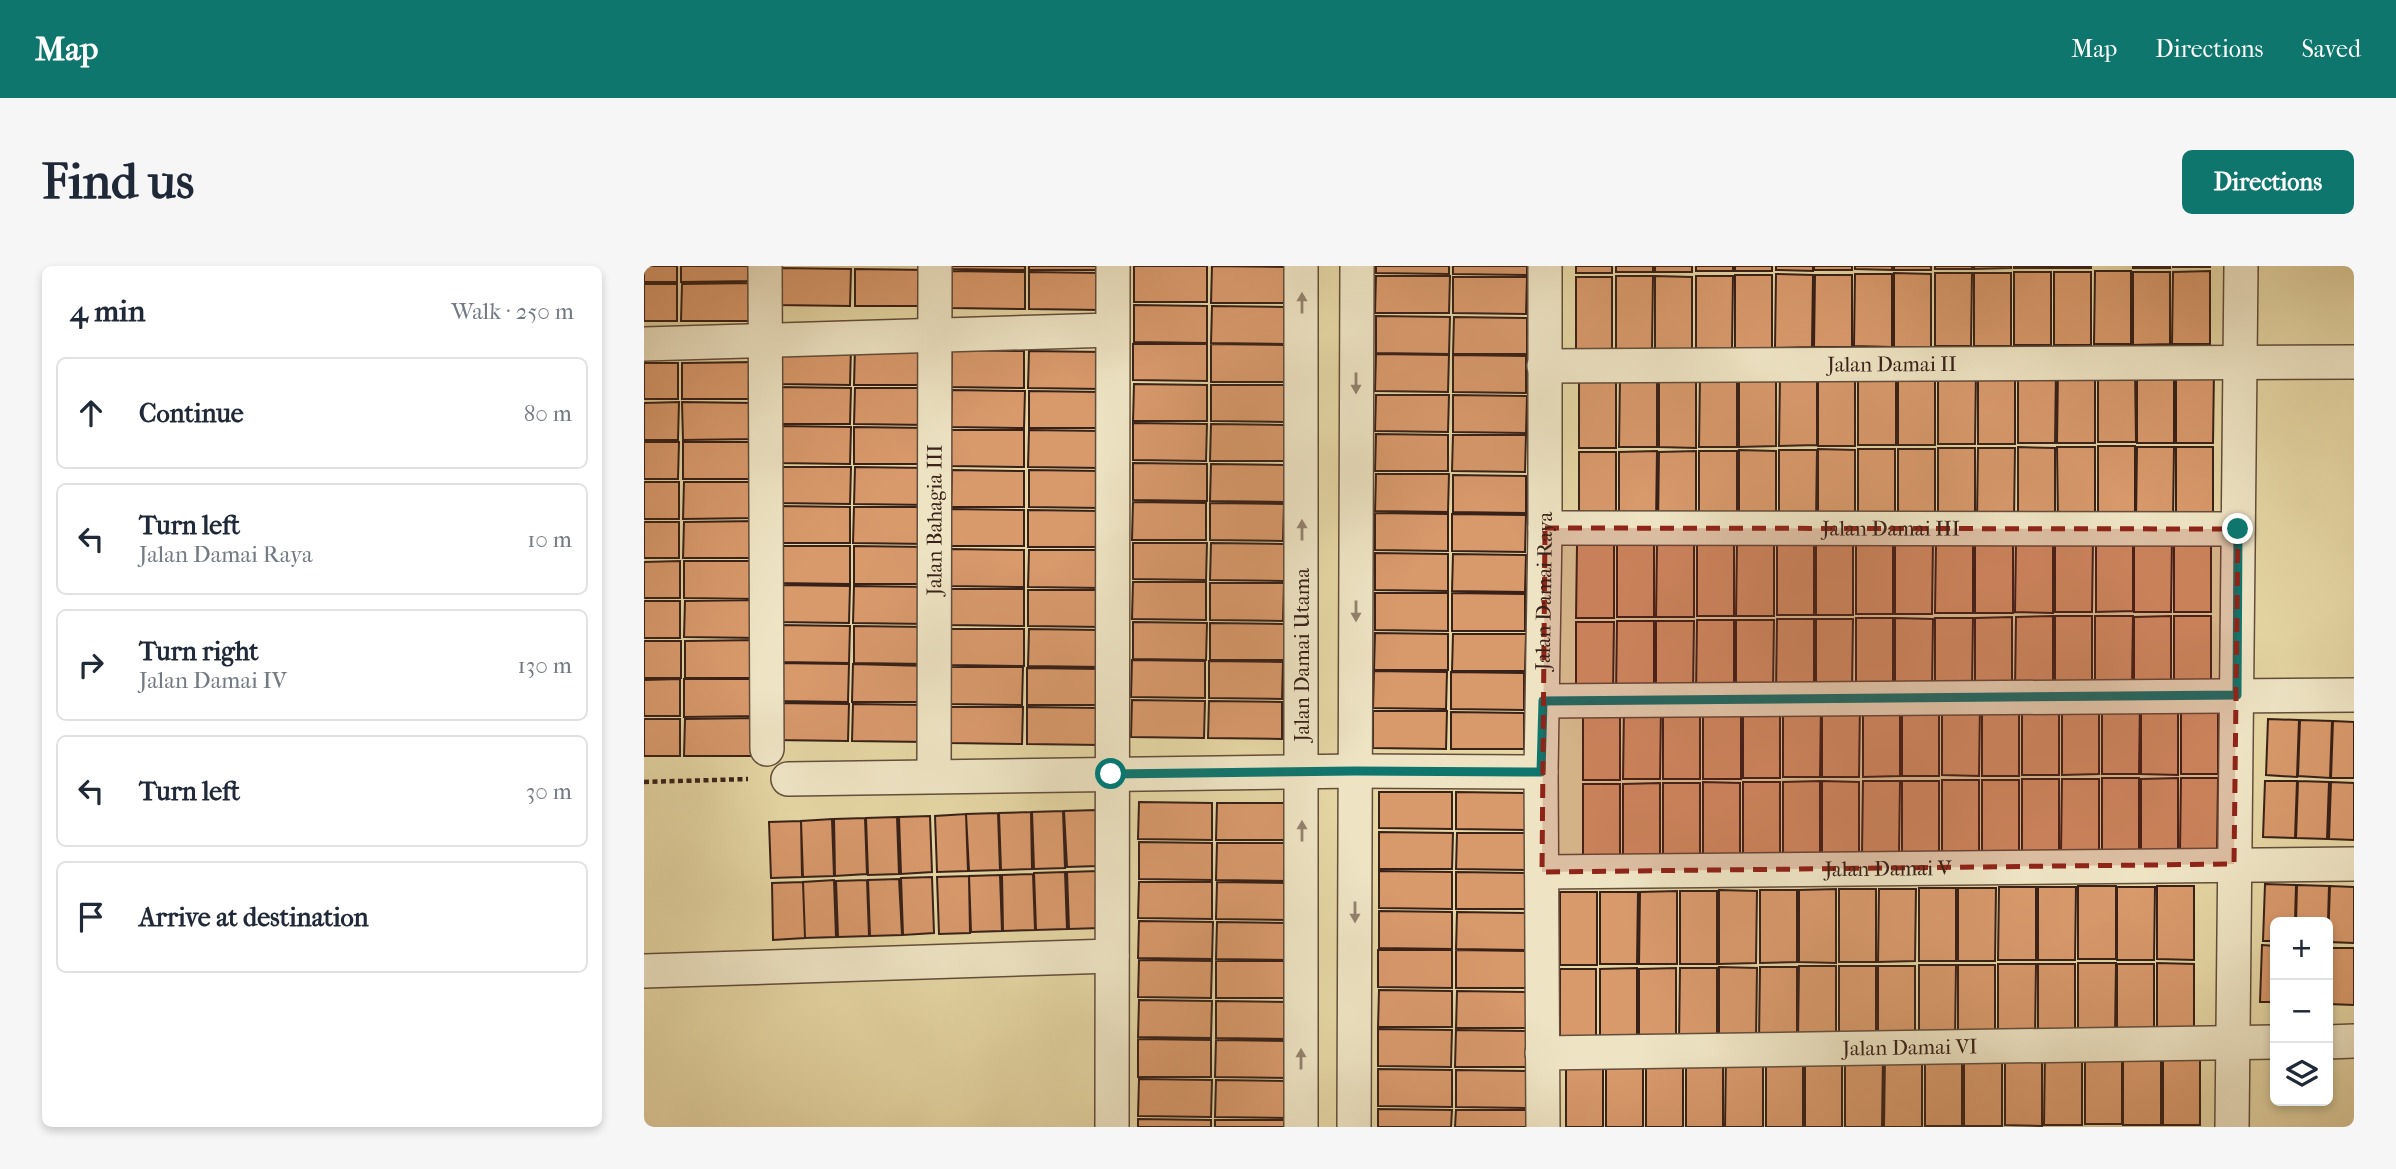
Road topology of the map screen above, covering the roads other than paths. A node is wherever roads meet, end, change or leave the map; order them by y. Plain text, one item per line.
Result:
1 (765, 266) edge
2 (935, 266) edge
3 (1113, 266) edge
4 (1301, 266) edge
5 (1357, 266) edge
6 (1545, 266) edge
7 (2241, 266) edge
8 (1112, 330) junction
9 (935, 335) junction
10 (766, 340) junction
11 (644, 344) edge
12 (2240, 362) junction
13 (2354, 362) edge
14 (1544, 366) junction
15 (1545, 528) junction
16 (2238, 529) junction
17 (2237, 695) junction
18 (2354, 695) edge
19 (1543, 701) junction
20 (767, 749) dead end
21 (1303, 771) junction
22 (1355, 771) junction
23 (1541, 772) junction
24 (1111, 774) junction
25 (934, 776) junction
26 (788, 779) dead end
27 (2234, 864) junction
28 (2354, 864) edge
29 (1542, 872) junction
30 (1112, 956) junction
31 (644, 971) edge
32 (2333, 1041) edge
33 (2354, 1041) edge
34 (2270, 1042) edge
35 (2233, 1043) junction
36 (1542, 1053) junction
37 (1112, 1127) edge
38 (1301, 1127) edge
39 (1354, 1127) edge
40 (1543, 1127) edge
41 (2232, 1127) edge

1 - 10 street
2 - 9 street, Jalan Bahagia III
3 - 8 street
21 -> 4 street, Jalan Damai Utama
5 -> 22 street
6 - 14 street, Jalan Damai Raya
7 - 12 street
8 - 9 street
8 - 24 street
9 - 10 street
9 - 25 street, Jalan Bahagia III
10 - 11 street
10 - 20 street
12 - 13 street, Jalan Damai II
12 - 14 street, Jalan Damai II
12 - 16 street
14 - 15 street, Jalan Damai Raya
15 - 16 street, Jalan Damai III
15 - 19 street, Jalan Damai Raya
16 - 17 street
17 - 18 street
17 - 19 street
17 - 27 street
19 - 23 street, Jalan Damai Raya
21 - 22 street
21 - 24 street
38 -> 21 street, Jalan Damai Utama
22 - 23 street
22 -> 39 street
23 - 29 street, Jalan Damai Raya
24 - 25 street
24 - 30 street
25 - 26 street
27 - 28 street, Jalan Damai V
27 - 29 street, Jalan Damai V
27 - 35 street
29 - 36 street, Jalan Damai Raya
30 - 31 street
30 - 37 street
32 - 33 street
34 - 35 street, Jalan Damai VI
35 - 36 street, Jalan Damai VI
35 - 41 street
36 - 40 street, Jalan Damai Raya

